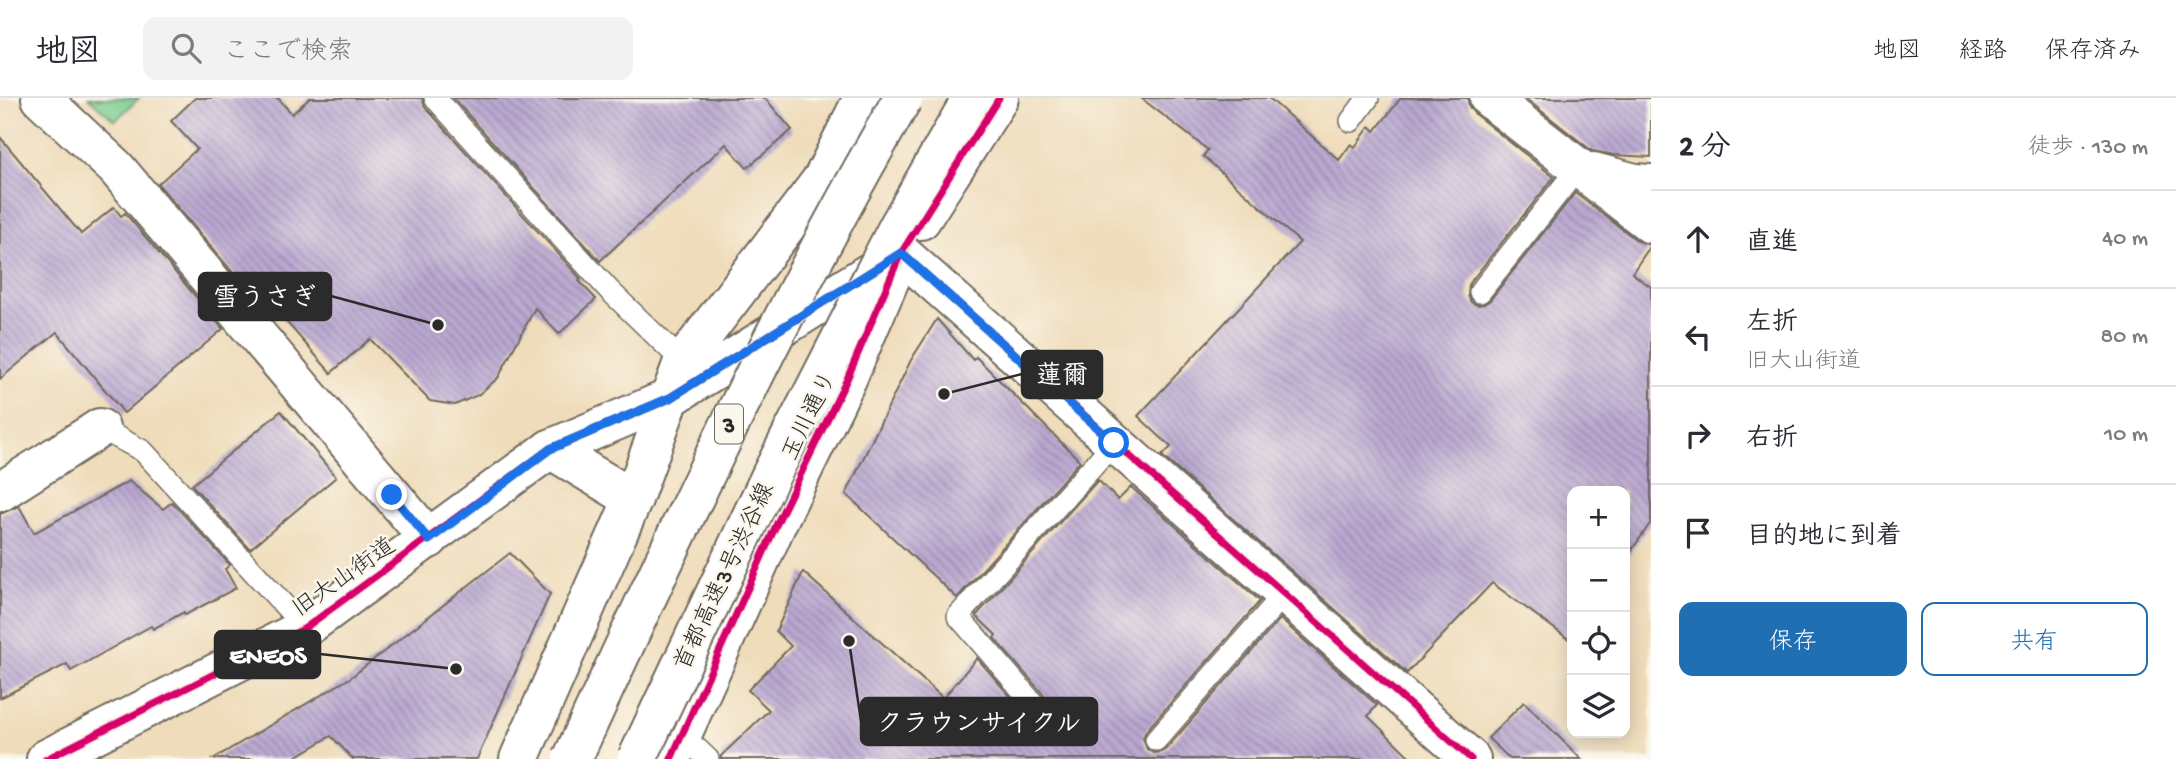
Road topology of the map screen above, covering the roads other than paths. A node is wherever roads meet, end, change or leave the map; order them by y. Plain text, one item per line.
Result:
1 (41, 98) edge
2 (435, 98) edge
3 (863, 98) edge
4 (903, 98) edge
5 (972, 98) edge
6 (999, 98) edge
7 (1368, 98) edge
8 (1489, 98) edge
9 (1351, 121) dead end
10 (1578, 168) junction
11 (1651, 184) edge
12 (1651, 224) edge
13 (901, 253) junction
14 (1480, 292) dead end
15 (683, 362) junction
16 (670, 398) junction
17 (100, 428) joint
18 (1114, 443) junction
19 (550, 449) junction
20 (0, 492) edge
21 (633, 499) junction
22 (429, 540) junction
23 (1285, 593) junction
24 (304, 628) junction
25 (1033, 703) dead end
26 (1156, 740) dead end
27 (687, 751) edge
28 (1454, 754) edge
29 (46, 759) edge
30 (519, 759) edge
31 (572, 759) edge
32 (637, 759) edge

1 - 22 main road
2 - 15 lane
3 - 15 main road
4 - 31 main road, 3, bridge
5 - 32 main road, 首都高速3号渋谷線, bridge
6 - 13 main road, 玉川通り
7 - 9 lane
8 - 10 main road
10 - 11 main road
10 - 12 main road
10 - 14 lane
13 - 16 main road, 旧大山街道
13 - 18 main road
13 - 27 main road, 玉川通り
15 - 16 main road
16 - 19 main road, 旧大山街道
16 - 21 main road
17 - 20 main road
17 - 24 lane
18 - 23 main road
18 - 25 lane
19 - 21 main road
19 - 22 main road, 旧大山街道
21 - 30 main road
22 - 24 main road, 旧大山街道
23 - 26 lane
23 - 28 main road
24 - 29 main road, 旧大山街道

